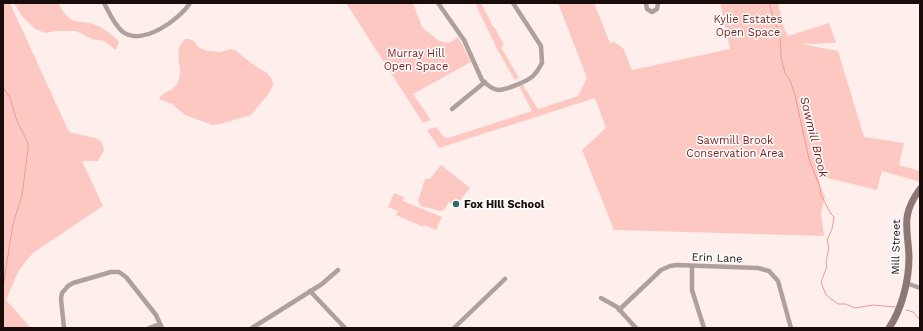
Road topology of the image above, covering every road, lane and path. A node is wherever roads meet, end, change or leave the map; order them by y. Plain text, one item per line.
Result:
1 (104, 3) edge
2 (190, 3) edge
3 (438, 3) edge
4 (513, 3) edge
5 (646, 3) edge
6 (658, 3) edge
7 (485, 82) junction
8 (452, 109) dead end
9 (920, 189) edge
10 (692, 266) junction
11 (338, 270) dead end
12 (505, 279) dead end
13 (906, 283) junction
14 (920, 288) edge
15 (310, 291) junction
16 (601, 298) dead end
17 (619, 310) junction
18 (161, 326) edge
19 (64, 328) edge
20 (149, 328) edge
21 (252, 328) edge
22 (345, 328) edge
23 (455, 328) edge
24 (636, 328) edge
25 (704, 328) edge
26 (791, 328) edge
27 (889, 328) edge

1 - 2 street
3 - 7 street
4 - 7 street
5 - 6 street
7 - 8 street
9 - 13 street, Mill Street
10 - 17 street, Erin Lane
10 - 25 street
10 - 26 street, Erin Lane
11 - 15 street
12 - 23 street
13 - 14 street
13 - 27 street, Mill Street
15 - 21 street
15 - 22 street
16 - 17 street
17 - 24 street
18 - 19 street
18 - 20 street

